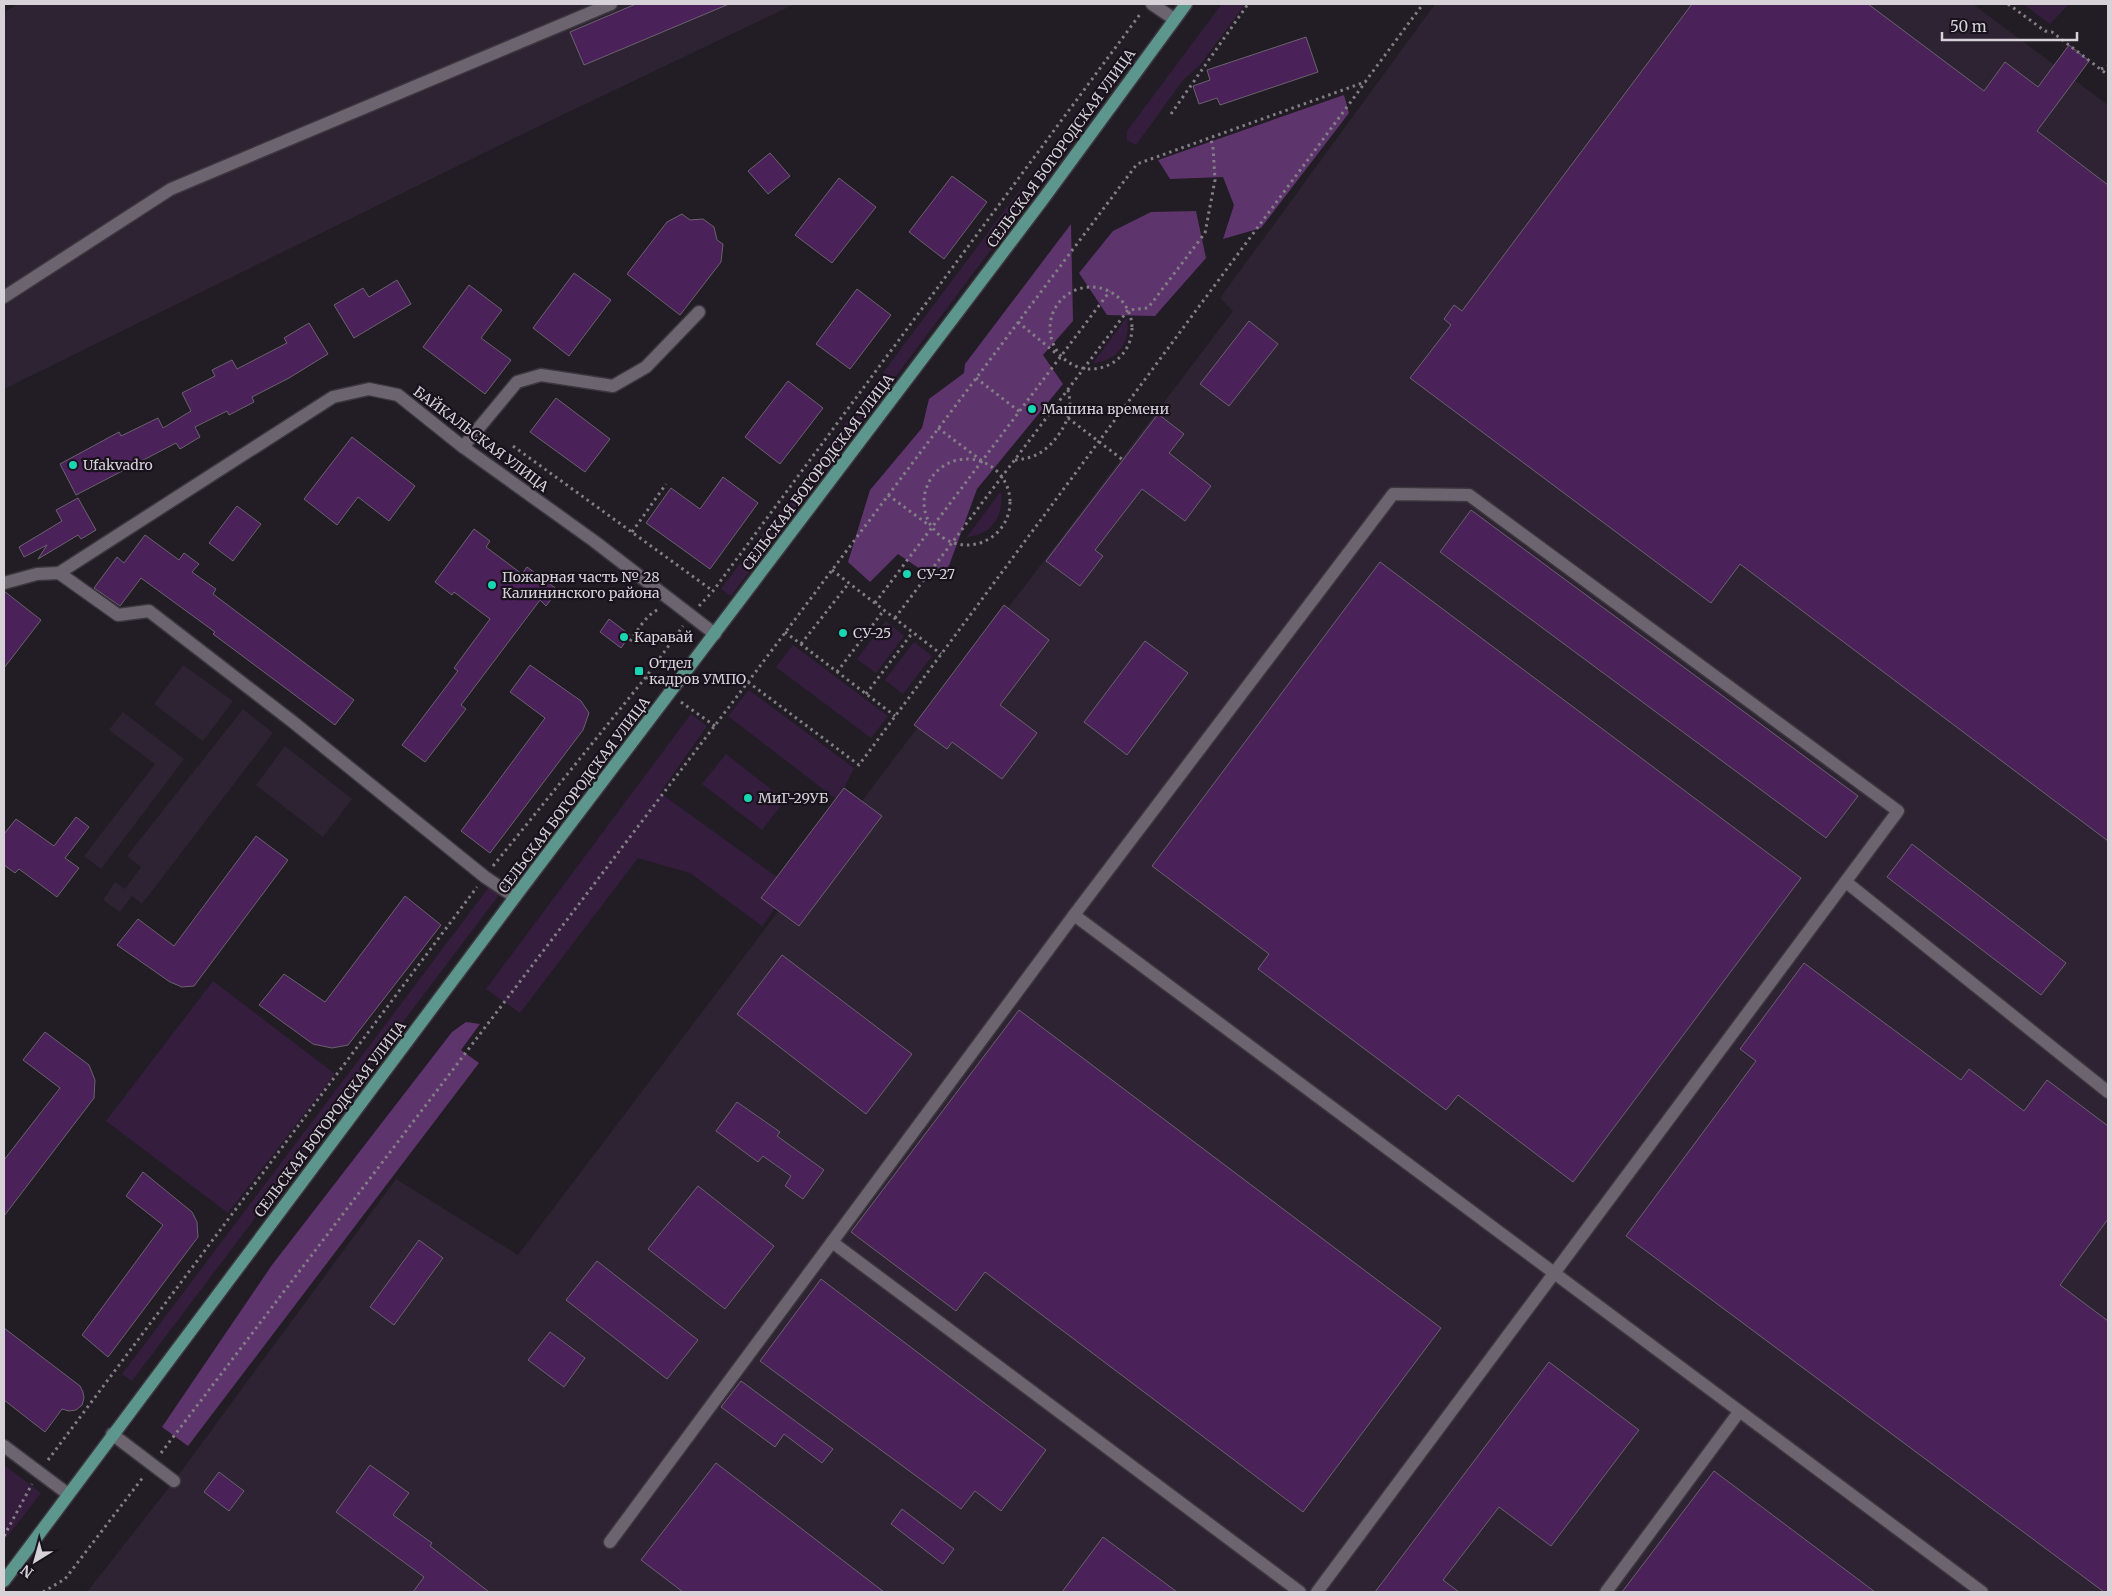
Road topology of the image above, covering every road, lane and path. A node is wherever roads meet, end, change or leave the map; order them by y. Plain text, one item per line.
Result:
1 (611, 4) edge
2 (1186, 4) edge
3 (1248, 4) edge
4 (1423, 4) edge
5 (2008, 4) edge
6 (1147, 8) edge
7 (1174, 19) junction
8 (2108, 66) edge
9 (2101, 69) junction
10 (2108, 75) edge
11 (1365, 82) junction
12 (1171, 114) dead end
13 (1210, 136) junction
14 (1110, 291) junction
15 (4, 296) edge
16 (1128, 310) junction
17 (698, 312) dead end
18 (1018, 322) junction
19 (1061, 357) junction
20 (1084, 368) junction
21 (976, 378) junction
22 (1068, 390) junction
23 (1020, 412) junction
24 (1068, 418) junction
25 (938, 428) junction
26 (1098, 442) junction
27 (513, 446) dead end
28 (463, 447) junction
29 (1015, 460) junction
30 (1123, 460) dead end
31 (982, 462) junction
32 (1002, 477) junction
33 (666, 484) dead end
34 (888, 495) junction
35 (932, 528) junction
36 (632, 532) junction
37 (952, 543) junction
38 (832, 570) junction
39 (59, 573) junction
40 (4, 583) edge
41 (849, 583) junction
42 (713, 591) junction
43 (875, 603) junction
44 (664, 608) dead end
45 (884, 610) junction
46 (684, 617) junction
47 (895, 618) junction
48 (785, 632) junction
49 (913, 632) junction
50 (715, 634) junction
51 (630, 641) dead end
52 (801, 644) junction
53 (941, 654) junction
54 (837, 672) junction
55 (748, 682) junction
56 (866, 694) junction
57 (895, 716) junction
58 (485, 877) junction
59 (1846, 882) junction
60 (515, 898) junction
61 (1074, 915) junction
62 (2108, 1092) edge
63 (832, 1242) junction
64 (1555, 1274) junction
65 (1740, 1412) junction
66 (112, 1434) junction
67 (4, 1446) edge
68 (152, 1465) junction
69 (38, 1473) junction
70 (174, 1481) dead end
71 (68, 1494) junction
72 (4, 1536) edge
73 (610, 1542) dead end
74 (4, 1581) edge
75 (43, 1592) edge
76 (1300, 1592) edge
77 (1317, 1592) edge
78 (1606, 1592) edge
79 (1982, 1592) edge

1 - 15 street
2 - 7 main road, СЕЛЬСКАЯ БОГОРОДСКАЯ УЛИЦА
3 - 12 path
4 - 11 path
5 - 9 path
6 - 7 street
6 - 42 path
7 - 50 main road, СЕЛЬСКАЯ БОГОРОДСКАЯ УЛИЦА
8 - 9 path
9 - 10 path
11 - 13 path
11 - 26 path
13 - 16 path
13 - 18 path
14 - 16 path
14 - 19 path
14 - 19 path
16 - 20 path
16 - 20 path
17 - 28 street
18 - 19 path
18 - 21 path
19 - 20 path
19 - 23 path
20 - 22 path
21 - 23 path
21 - 25 path
22 - 24 path
22 - 29 path
23 - 31 path
24 - 26 path
24 - 29 path
25 - 31 path
25 - 34 path
26 - 30 path
26 - 53 path
27 - 36 path
28 - 39 street, БАЙКАЛЬСКАЯ УЛИЦА
28 - 46 street, БАЙКАЛЬСКАЯ УЛИЦА
29 - 32 path
31 - 32 path
31 - 35 path
31 - 35 path
32 - 37 path
32 - 37 path
33 - 36 path
34 - 35 path
34 - 38 path
35 - 37 path
35 - 43 path
36 - 42 path
37 - 47 path
38 - 41 path
38 - 48 path
39 - 40 street
39 - 58 street
41 - 43 path
41 - 52 path
42 - 46 path
43 - 45 path
44 - 51 path
45 - 47 path
45 - 54 path
46 - 50 street, БАЙКАЛЬСКАЯ УЛИЦА
46 - 58 path
47 - 49 path
48 - 52 path
48 - 55 path
49 - 53 path
49 - 56 path
50 - 60 main road, СЕЛЬСКАЯ БОГОРОДСКАЯ УЛИЦА
52 - 54 path
53 - 57 path
54 - 56 path
55 - 57 path
55 - 68 path
56 - 57 path
58 - 60 street
58 - 69 path
59 - 61 street
59 - 62 street
59 - 64 street
60 - 66 main road, СЕЛЬСКАЯ БОГОРОДСКАЯ УЛИЦА
61 - 63 street
61 - 64 street
63 - 73 street
63 - 76 street
64 - 65 street
64 - 77 street
65 - 78 street
65 - 79 street
66 - 68 street
66 - 71 main road, СЕЛЬСКАЯ БОГОРОДСКАЯ УЛИЦА
67 - 69 street
68 - 70 street
68 - 75 path
69 - 71 street
69 - 72 path
71 - 74 main road, СЕЛЬСКАЯ БОГОРОДСКАЯ УЛИЦА

